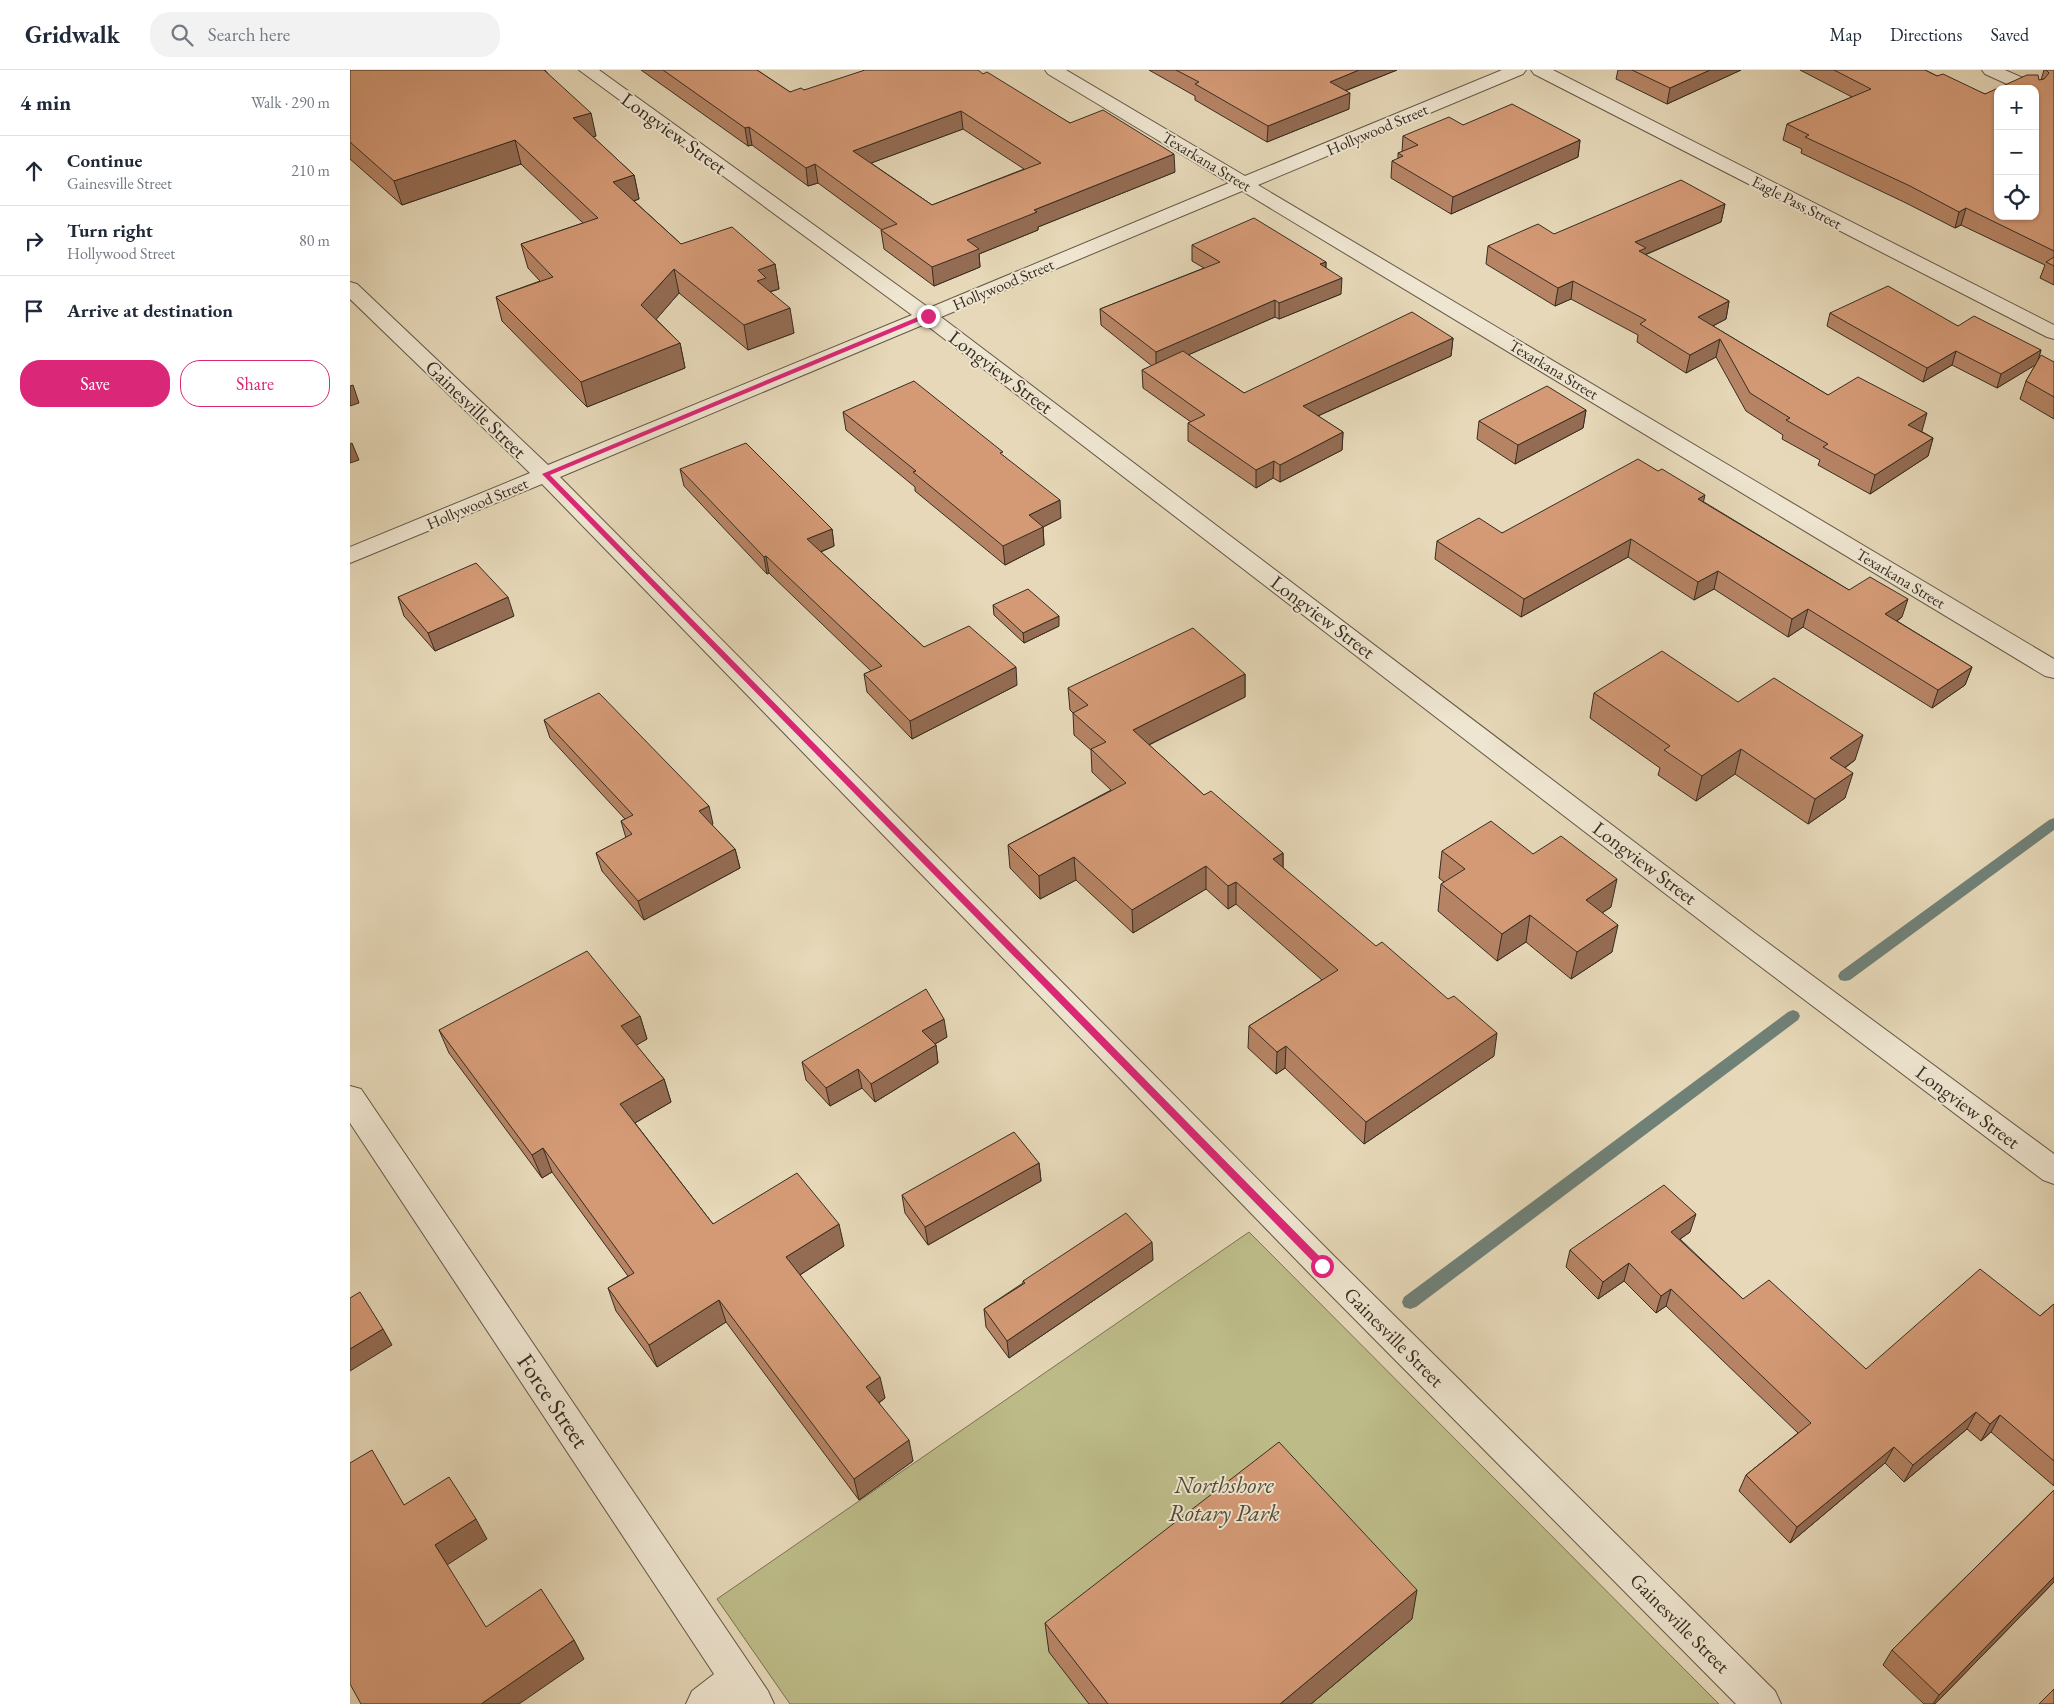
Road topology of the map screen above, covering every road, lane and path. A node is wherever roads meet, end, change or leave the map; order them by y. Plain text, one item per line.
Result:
1 (588, 70) edge
2 (1054, 70) edge
3 (1518, 70) edge
4 (1540, 70) edge
5 (1991, 70) edge
6 (2025, 85) edge
7 (1245, 183) junction
8 (350, 288) edge
9 (928, 316) junction
10 (2054, 333) edge
11 (546, 474) junction
12 (350, 556) edge
13 (2054, 670) edge
14 (350, 1098) edge
15 (2054, 1171) edge
16 (747, 1692) edge
17 (705, 1704) edge
18 (1762, 1704) edge

1 - 9 street, Longview Street
2 - 7 street, Texarkana Street
3 - 7 street, Hollywood Street
4 - 10 street, Eagle Pass Street
5 - 6 street
7 - 9 street, Hollywood Street
7 - 13 street, Texarkana Street
8 - 11 street, Gainesville Street
9 - 11 street, Hollywood Street
9 - 15 street, Longview Street
11 - 12 street, Hollywood Street
11 - 18 street, Gainesville Street
14 - 16 street, Force Street
16 - 17 street

